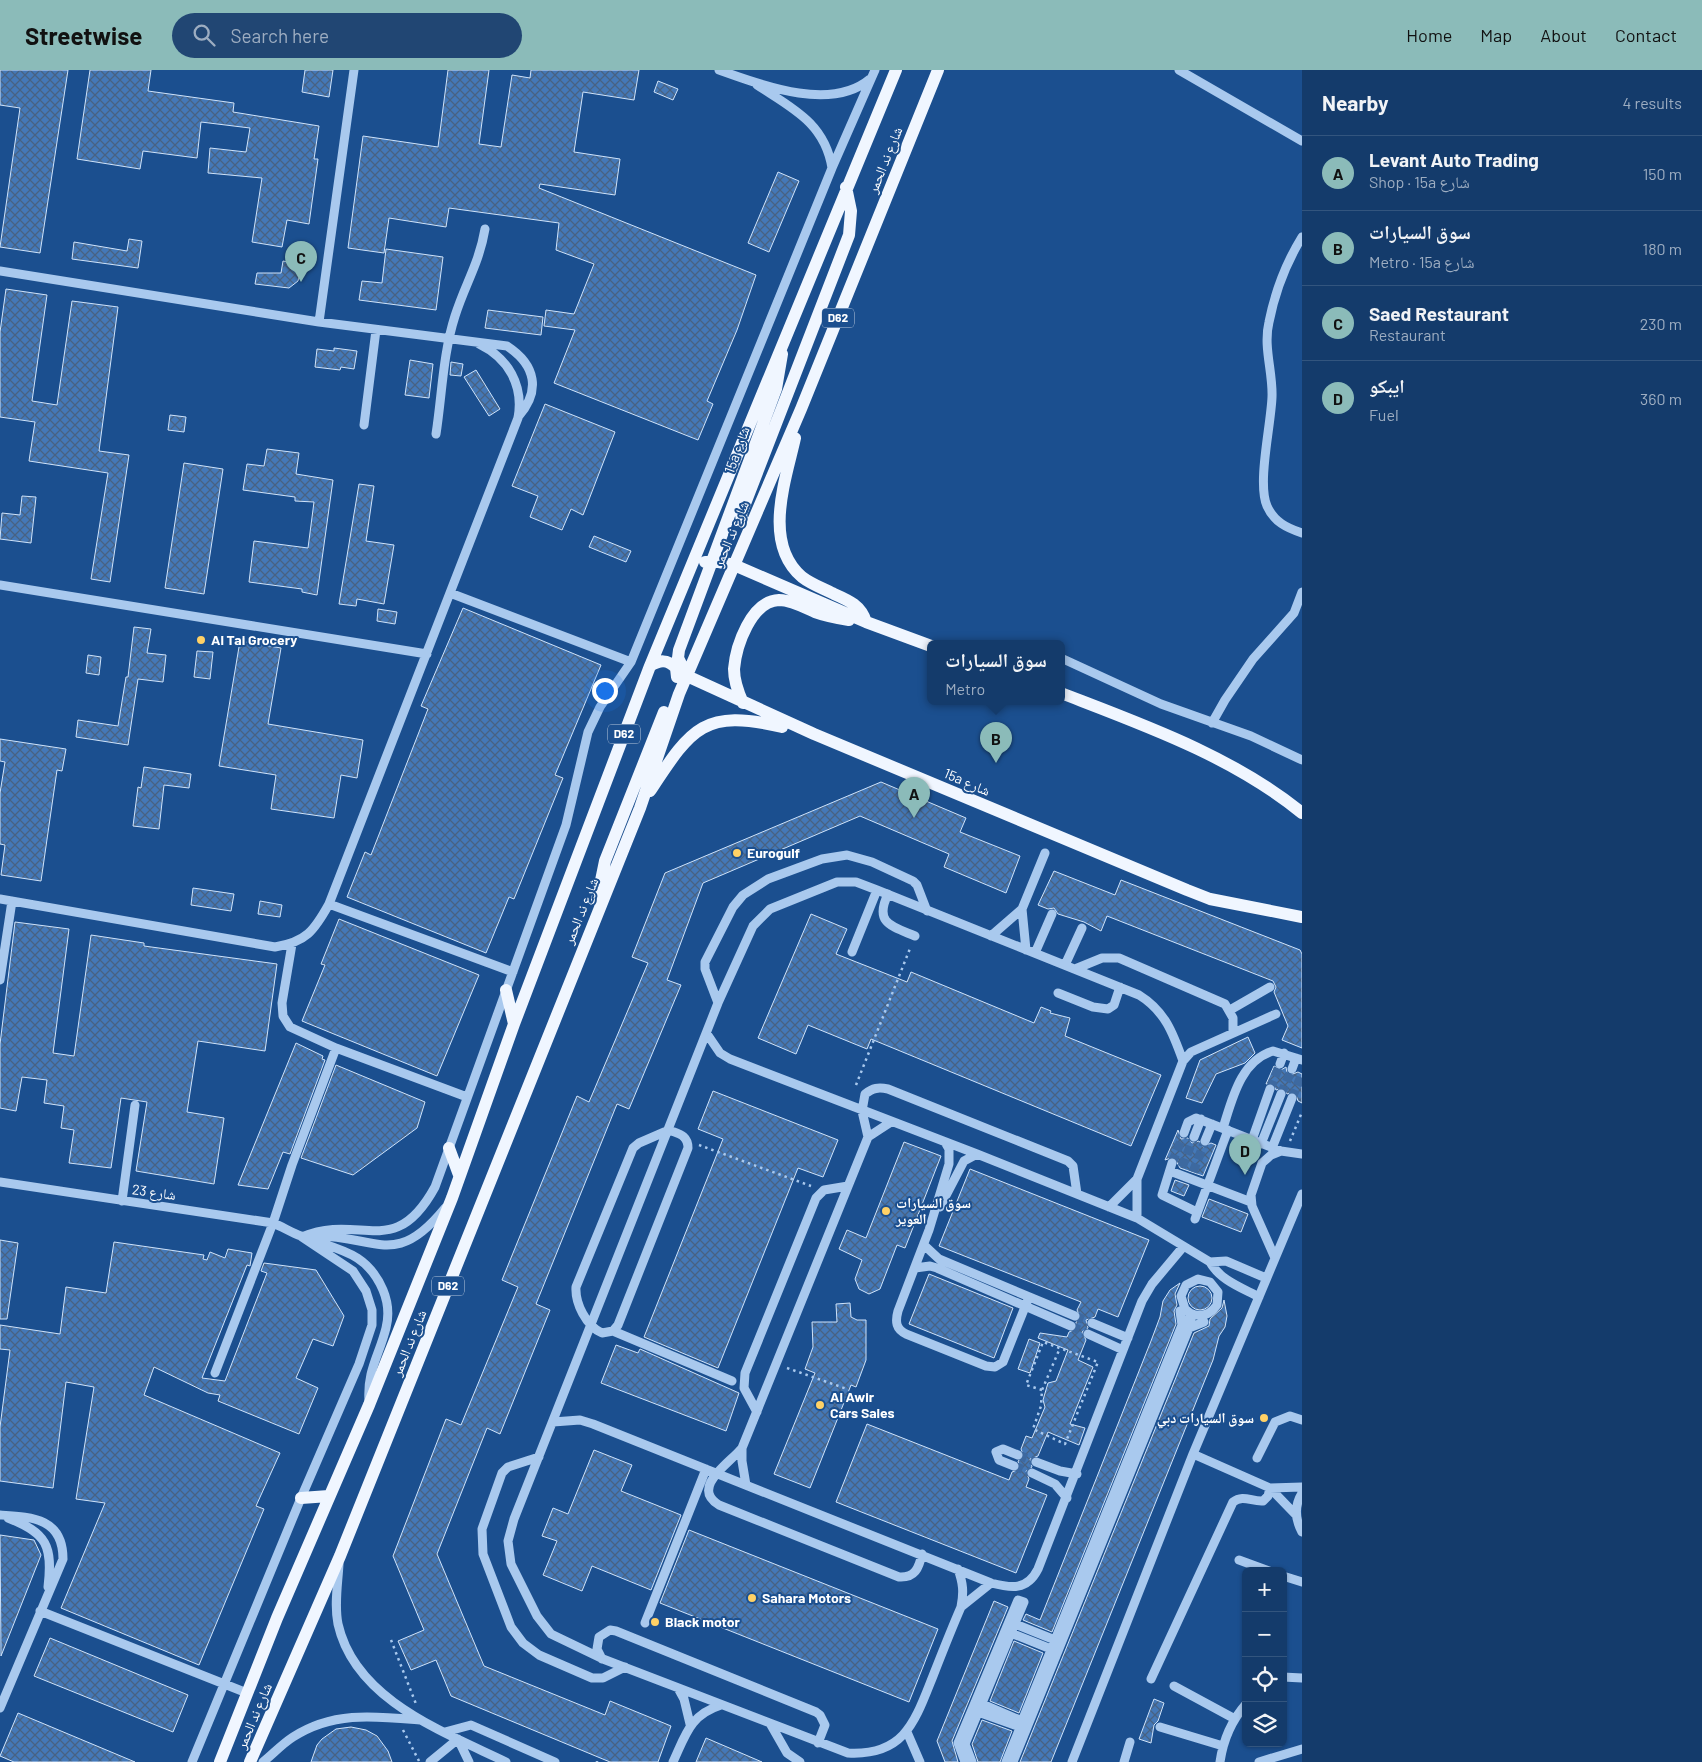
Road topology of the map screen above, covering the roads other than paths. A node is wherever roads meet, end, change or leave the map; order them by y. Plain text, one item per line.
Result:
1 (354, 70) edge
2 (719, 70) edge
3 (896, 70) edge
4 (938, 70) edge
5 (1179, 70) edge
6 (874, 74) edge
7 (755, 83) junction
8 (1302, 141) edge
9 (832, 168) junction
10 (846, 187) junction
11 (485, 229) dead end
12 (1302, 237) edge
13 (0, 271) edge
14 (319, 322) junction
15 (376, 330) junction
16 (450, 340) junction
17 (479, 344) junction
18 (781, 347) junction
19 (801, 410) junction
20 (518, 418) junction
21 (364, 425) dead end
22 (436, 434) dead end
23 (751, 524) junction
24 (1302, 533) edge
25 (712, 562) junction
26 (734, 565) junction
27 (690, 568) junction
28 (0, 585) edge
29 (1302, 592) edge
30 (450, 593) junction
31 (1298, 611) edge
32 (866, 622) junction
33 (927, 645) edge
34 (427, 654) junction
35 (1065, 660) edge
36 (631, 662) junction
37 (650, 666) junction
38 (687, 676) junction
39 (1065, 695) edge
40 (743, 703) junction
41 (1212, 723) junction
42 (814, 734) junction
43 (1302, 760) edge
44 (640, 808) junction
45 (1302, 813) edge
46 (1045, 853) dead end
47 (877, 890) junction
48 (888, 894) junction
49 (0, 899) edge
50 (12, 901) junction
51 (329, 904) junction
52 (1022, 908) junction
53 (927, 911) junction
54 (597, 912) junction
55 (1052, 914) dead end
56 (1302, 917) edge
57 (1082, 928) dead end
58 (915, 936) road end
59 (991, 936) junction
60 (292, 944) junction
61 (1026, 950) junction
62 (852, 952) dead end
63 (1035, 954) junction
64 (1065, 965) junction
65 (1075, 969) junction
66 (513, 972) junction
67 (0, 980) edge
68 (1120, 987) junction
69 (1270, 987) dead end
70 (506, 990) junction
71 (1058, 993) dead end
72 (718, 1003) junction
73 (1230, 1010) junction
74 (1276, 1014) dead end
75 (514, 1024) junction
76 (1233, 1032) junction
77 (707, 1034) junction
78 (336, 1048) junction
79 (1284, 1053) junction
80 (1299, 1059) edge
81 (1184, 1061) junction
82 (1280, 1064) tunnel mouth
83 (1292, 1069) tunnel mouth
84 (1270, 1089) tunnel mouth
85 (1282, 1094) tunnel mouth
86 (467, 1097) junction
87 (1292, 1098) tunnel mouth
88 (135, 1105) dead end
89 (862, 1110) junction
90 (1201, 1119) junction
91 (891, 1122) junction
92 (1212, 1124) junction
93 (1225, 1129) junction
94 (669, 1130) junction
95 (1184, 1133) tunnel mouth
96 (1194, 1137) tunnel mouth
97 (868, 1138) junction
98 (1252, 1140) junction
99 (1205, 1141) tunnel mouth
100 (945, 1142) junction
101 (1261, 1144) junction
102 (449, 1148) junction
103 (1272, 1148) junction
104 (1284, 1152) junction
105 (977, 1154) junction
106 (1302, 1154) edge
107 (459, 1175) junction
108 (1136, 1179) junction
109 (0, 1182) edge
110 (1208, 1185) junction
111 (848, 1186) junction
112 (1077, 1194) junction
113 (1302, 1194) edge
114 (452, 1198) junction
115 (122, 1200) junction
116 (1251, 1202) junction
117 (1109, 1207) junction
118 (1137, 1218) junction
119 (273, 1223) junction
120 (929, 1230) junction
121 (302, 1237) junction
122 (924, 1245) junction
123 (1183, 1247) junction
124 (1275, 1258) junction
125 (1210, 1262) junction
126 (915, 1268) junction
127 (1266, 1278) junction
128 (1259, 1297) junction
129 (1027, 1301) junction
130 (1075, 1316) tunnel mouth
131 (1189, 1320) junction
132 (1092, 1323) tunnel mouth
133 (591, 1326) junction
134 (1071, 1326) tunnel mouth
135 (613, 1331) junction
136 (1088, 1334) tunnel mouth
137 (1128, 1338) junction
138 (1123, 1350) junction
139 (215, 1373) dead end
140 (732, 1381) dead end
141 (369, 1405) junction
142 (757, 1412) junction
143 (1302, 1420) edge
144 (553, 1422) junction
145 (742, 1448) junction
146 (1193, 1454) junction
147 (1018, 1455) tunnel mouth
148 (539, 1457) junction
149 (1258, 1458) dead end
150 (1036, 1462) tunnel mouth
151 (1014, 1466) tunnel mouth
152 (706, 1469) junction
153 (717, 1473) junction
154 (1032, 1473) tunnel mouth
155 (1077, 1474) junction
156 (746, 1485) junction
157 (1270, 1488) junction
158 (1302, 1488) edge
159 (1302, 1493) edge
160 (329, 1496) junction
161 (300, 1498) junction
162 (1067, 1498) junction
163 (0, 1515) edge
164 (1296, 1515) junction
165 (1302, 1532) edge
166 (922, 1554) junction
167 (340, 1556) junction
168 (1239, 1560) dead end
169 (1258, 1567) edge
170 (958, 1569) junction
171 (1287, 1577) edge
172 (1302, 1582) edge
173 (991, 1583) junction
174 (47, 1595) junction
175 (960, 1607) junction
176 (40, 1611) junction
177 (645, 1623) dead end
178 (1013, 1628) junction
179 (1053, 1644) junction
180 (603, 1659) junction
181 (625, 1667) junction
182 (1287, 1678) edge
183 (1302, 1678) edge
184 (1151, 1679) dead end
185 (224, 1684) junction
186 (1174, 1686) dead end
187 (678, 1688) junction
188 (247, 1692) junction
189 (721, 1705) junction
190 (0, 1708) edge
191 (980, 1708) junction
192 (1242, 1709) edge
193 (1235, 1719) junction
194 (423, 1720) junction
195 (690, 1724) junction
196 (1021, 1724) junction
197 (771, 1725) junction
198 (1160, 1727) dead end
199 (445, 1732) junction
200 (907, 1732) junction
201 (458, 1739) junction
202 (1130, 1742) dead end
203 (818, 1743) junction
204 (1223, 1746) junction
205 (1302, 1749) edge
206 (192, 1762) edge
207 (220, 1762) edge
208 (250, 1762) edge
209 (263, 1762) edge
210 (430, 1762) edge
211 (469, 1762) edge
212 (506, 1762) edge
213 (555, 1762) edge
214 (673, 1762) edge
215 (800, 1762) edge
216 (920, 1762) edge
217 (965, 1762) edge
218 (972, 1762) edge
219 (1006, 1762) edge
220 (1013, 1762) edge
221 (1072, 1762) edge
222 (1124, 1762) edge
223 (1220, 1762) edge
224 (1259, 1762) edge

1 - 14 street
2 - 7 street
3 - 10 main road, شارع ند الحمر / D62
4 - 19 main road, شارع ند الحمر / D62
5 - 8 street
6 - 7 street
6 - 9 street
7 - 9 street
9 - 36 street
10 - 18 main road, شارع ند الحمر / D62
10 - 23 main road
11 - 16 street
12 - 24 street
13 - 14 street
14 - 15 street
15 - 16 street
15 - 21 street
16 - 17 street
16 - 22 street
17 - 20 street
17 - 20 street
18 - 25 main road, 15a شارع
18 - 27 main road, شارع ند الحمر / D62
19 - 23 main road, شارع ند الحمر / D62
19 - 32 main road
20 - 30 street
23 - 26 main road, شارع ند الحمر / D62
25 - 26 main road
25 - 27 main road
25 - 38 main road, 15a شارع
26 - 32 main road
26 - 38 main road, شارع ند الحمر / D62
27 - 37 main road, شارع ند الحمر / D62
28 - 34 street
29 - 31 street
30 - 34 street
30 - 36 street
31 - 41 street
32 - 33 main road
32 - 40 main road
34 - 51 street
35 - 41 street
36 - 66 street
37 - 54 main road
37 - 75 main road, شارع ند الحمر / D62
38 - 40 main road, 15a شارع
38 - 44 main road, شارع ند الحمر / D62
39 - 45 main road
40 - 42 main road, 15a شارع
41 - 43 street
42 - 44 main road
42 - 56 main road, 15a شارع
44 - 54 main road, شارع ند الحمر / D62
46 - 52 street
47 - 48 street
47 - 62 street
47 - 72 street
48 - 53 street
48 - 58 street
49 - 50 street
50 - 60 street
50 - 67 street
51 - 60 street
51 - 66 street
52 - 59 street
52 - 61 street
53 - 59 street
53 - 72 street
54 - 167 main road, شارع ند الحمر / D62
55 - 63 street
57 - 64 street
59 - 61 street
60 - 78 street
61 - 63 street
63 - 64 street
64 - 65 street
65 - 68 street
65 - 73 street
66 - 70 street
68 - 71 street
68 - 81 street
69 - 73 street
70 - 75 main road
70 - 86 street
72 - 77 street
73 - 76 street
74 - 76 street
75 - 107 main road, شارع ند الحمر / D62
76 - 81 street
77 - 89 street
77 - 94 street
78 - 86 street
78 - 119 street
79 - 80 street
79 - 82 street
79 - 93 street
80 - 83 street
81 - 108 street
84 - 98 street
85 - 101 street
86 - 102 street
87 - 103 street
88 - 115 street
89 - 91 street
89 - 97 street
89 - 112 street
90 - 92 street
90 - 95 street
90 - 96 street
91 - 97 street
91 - 100 street
92 - 93 street
92 - 99 street
93 - 98 street
93 - 110 street
94 - 133 street
94 - 133 street
94 - 135 street
97 - 111 street
98 - 101 street
100 - 105 street
100 - 120 street
101 - 103 street
102 - 107 main road
102 - 121 street
103 - 104 street
104 - 106 street
104 - 116 street
105 - 112 street
105 - 120 street
107 - 114 main road, شارع ند الحمر / D62
108 - 117 street
108 - 118 street
109 - 115 street, شارع 23
110 - 110 street
110 - 116 street
111 - 142 street
111 - 142 street
112 - 117 street
113 - 124 street
114 - 121 street, شارع 23
114 - 141 main road, شارع ند الحمر / D62
115 - 119 street, شارع 23
116 - 124 street
117 - 118 street
118 - 123 street
119 - 121 street, شارع 23
119 - 139 street
120 - 122 street
121 - 141 street, شارع 23
121 - 161 street
122 - 126 street
122 - 129 street
123 - 125 street
123 - 137 street
124 - 127 street
125 - 127 street
125 - 128 street
126 - 129 street
126 - 129 street
127 - 128 street
128 - 146 street
129 - 130 street
129 - 134 street
131 - 131 street
131 - 131 street
131 - 179 street
131 - 220 street
132 - 137 street
133 - 135 street
133 - 144 street
135 - 140 street
136 - 138 street
137 - 138 street
138 - 155 street
141 - 160 main road, شارع ند الحمر / D62
142 - 145 street
143 - 149 street
144 - 148 street
144 - 152 street
145 - 153 street
145 - 156 street
146 - 157 street
146 - 221 street
147 - 151 street
148 - 180 street
148 - 181 street
150 - 155 street
152 - 153 street
152 - 177 street
153 - 156 street
153 - 166 street
154 - 162 street
155 - 162 street
156 - 166 street
157 - 158 street
157 - 164 street
157 - 184 street
159 - 164 street
160 - 161 main road
160 - 188 main road, شارع ند الحمر / D62
161 - 185 street
162 - 173 street
163 - 174 street
163 - 174 street
164 - 165 street
166 - 170 street
167 - 194 street
167 - 208 main road, شارع ند الحمر / D62
168 - 169 street
170 - 173 street
170 - 175 street
171 - 172 street
173 - 175 street
174 - 176 street
175 - 200 street
176 - 185 street
176 - 190 street
178 - 179 street
178 - 191 street
178 - 217 street
179 - 196 street
180 - 181 street
180 - 203 street
181 - 187 street
182 - 183 street
185 - 188 street
185 - 206 street
186 - 193 street
187 - 189 street
187 - 195 street
188 - 207 main road, شارع ند الحمر / D62
189 - 195 street
189 - 197 street
191 - 196 street
191 - 218 street
192 - 193 street
193 - 204 street
194 - 199 street
194 - 209 street
195 - 214 street
196 - 219 street
197 - 203 street
197 - 215 street
198 - 204 street
199 - 201 street
199 - 213 street
200 - 203 street
200 - 216 street
201 - 210 street
201 - 211 street
201 - 212 street
202 - 222 street
204 - 223 street
205 - 224 street

